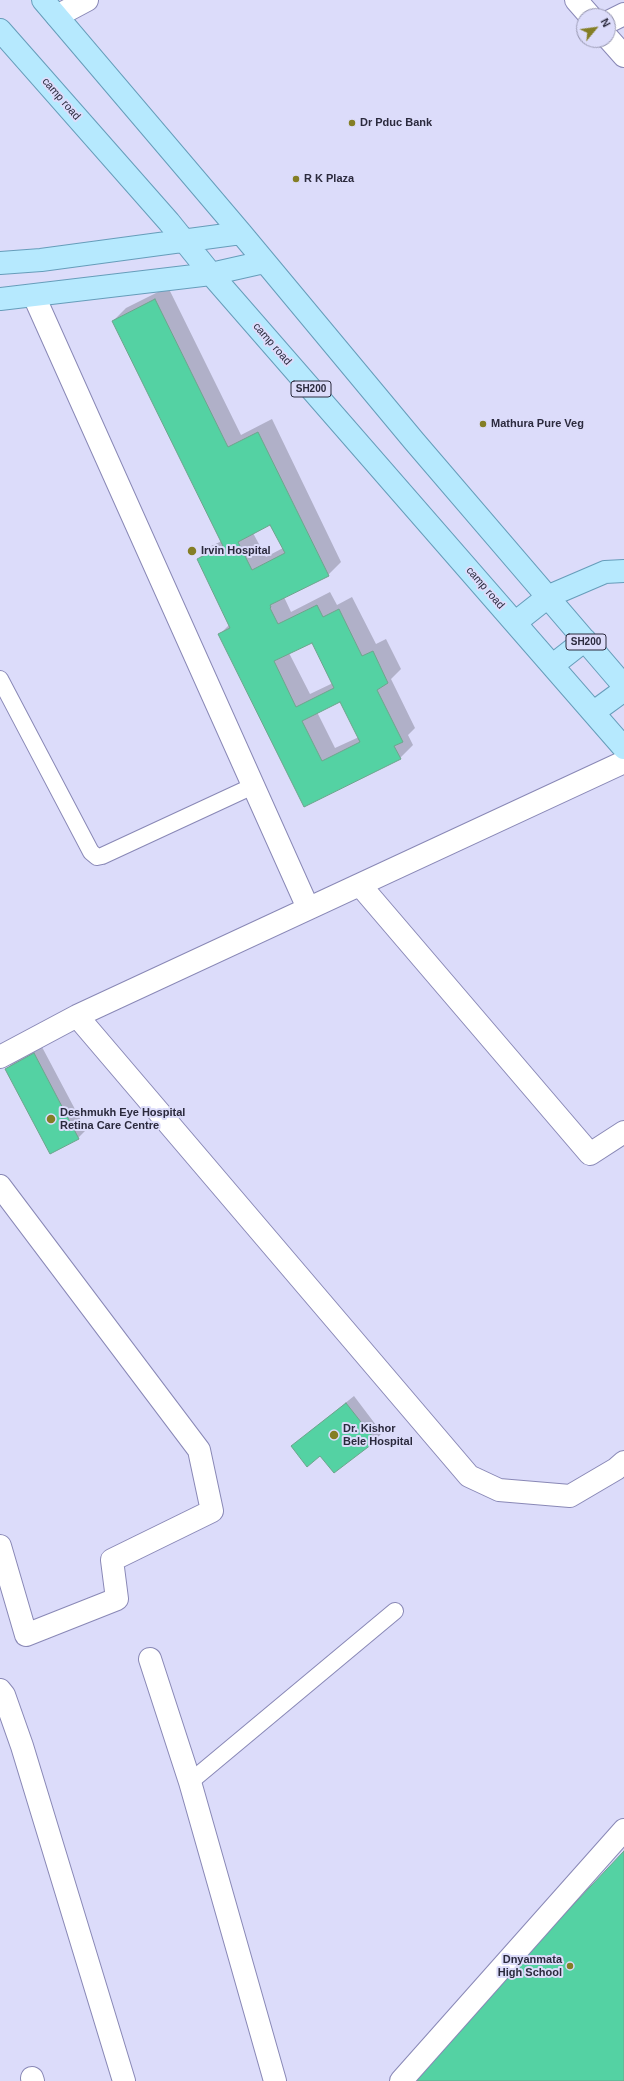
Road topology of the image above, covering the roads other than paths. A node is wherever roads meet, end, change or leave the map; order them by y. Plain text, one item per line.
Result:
1 (43, 0) edge
2 (87, 0) edge
3 (576, 0) edge
4 (583, 8) edge
5 (57, 16) junction
6 (0, 30) edge
7 (616, 47) edge
8 (624, 56) edge
9 (241, 233) junction
10 (185, 240) junction
11 (264, 262) junction
12 (0, 263) edge
13 (211, 274) junction
14 (34, 296) junction
15 (0, 299) edge
16 (624, 571) edge
17 (549, 596) junction
18 (516, 622) junction
19 (584, 640) junction
20 (553, 665) junction
21 (0, 679) edge
22 (624, 686) edge
23 (624, 690) edge
24 (594, 712) junction
25 (624, 748) edge
26 (624, 762) edge
27 (254, 786) junction
28 (360, 885) junction
29 (308, 908) junction
30 (77, 1016) junction
31 (0, 1057) edge
32 (624, 1132) edge
33 (0, 1186) edge
34 (624, 1462) edge
35 (0, 1546) edge
36 (395, 1611) dead end
37 (150, 1659) dead end
38 (0, 1690) edge
39 (190, 1782) junction
40 (624, 1830) edge
41 (124, 2081) edge
42 (275, 2081) edge
43 (401, 2081) edge

1 - 5 main road, SH200
2 - 5 street
3 - 4 street
5 - 9 main road, SH200
6 - 10 main road, camp road / SH200
7 - 8 street
9 - 10 main road
9 - 11 main road, SH200
10 - 12 main road
10 - 13 main road, camp road / SH200
11 - 13 main road
11 - 17 main road, SH200
13 - 14 main road
13 - 18 main road, camp road / SH200
14 - 15 main road
14 - 27 street
16 - 17 main road
17 - 18 main road
17 - 19 main road, SH200
18 - 20 main road, camp road / SH200
19 - 20 main road
19 - 22 main road, SH200
20 - 24 main road, camp road / SH200
21 - 27 lane
23 - 24 main road
24 - 25 main road, camp road / SH200
26 - 28 street
27 - 29 street
28 - 29 street
28 - 32 street
29 - 30 street
30 - 31 street
30 - 34 street
33 - 35 street
36 - 39 lane
37 - 39 street
38 - 41 street
39 - 42 street
40 - 43 street

